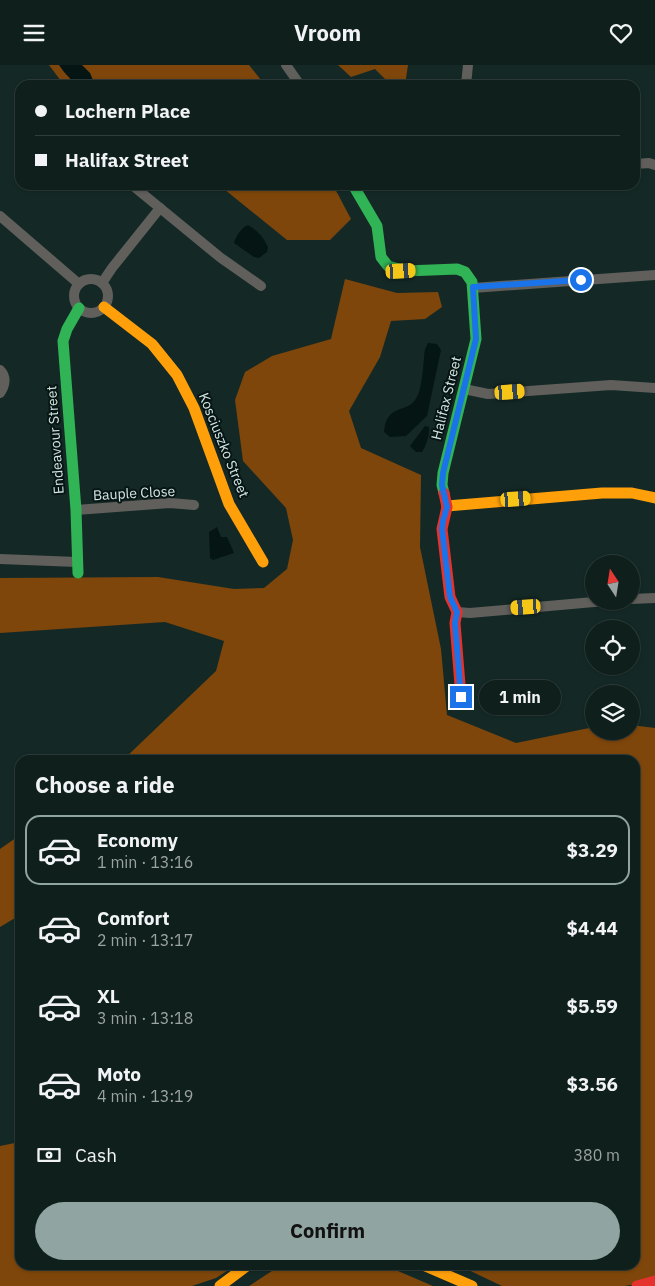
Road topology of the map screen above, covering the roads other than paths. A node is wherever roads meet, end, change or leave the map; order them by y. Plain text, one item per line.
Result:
1 (286, 65) edge
2 (468, 65) edge
3 (296, 80) edge
4 (466, 80) edge
5 (640, 164) edge
6 (655, 165) edge
7 (138, 190) edge
8 (356, 190) edge
9 (160, 208) junction
10 (0, 216) edge
11 (655, 275) edge
12 (102, 283) junction
13 (79, 284) junction
14 (261, 286) dead end
15 (473, 287) junction
16 (104, 307) junction
17 (79, 308) junction
18 (0, 370) edge
19 (655, 388) edge
20 (464, 389) junction
21 (0, 393) edge
22 (655, 498) edge
23 (194, 505) dead end
24 (447, 506) junction
25 (76, 510) junction
26 (0, 559) edge
27 (262, 562) dead end
28 (77, 568) joint
29 (655, 598) edge
30 (640, 599) edge
31 (585, 603) edge
32 (457, 612) junction
33 (461, 697) dead end
34 (241, 1270) edge
35 (434, 1270) edge
36 (655, 1281) edge
37 (220, 1286) edge
38 (472, 1286) edge
39 (637, 1286) edge

1 - 3 street
2 - 4 street
5 - 6 street
7 - 9 street
8 - 15 street
9 - 12 street
9 - 14 street
10 - 13 street
11 - 15 street
12 - 13 street
12 - 16 street
13 - 17 street
15 - 20 street, Halifax Street
16 - 17 street
16 - 27 street, Kosciuszko Street
17 - 25 street, Endeavour Street
18 - 21 street
19 - 20 street
20 - 24 street, Halifax Street
22 - 24 street
23 - 25 street, Bauple Close
24 - 32 street, Halifax Street
25 - 28 street, Endeavour Street
26 - 28 street
29 - 30 street
31 - 32 street
32 - 33 street, Halifax Street
34 - 37 street
35 - 38 street
36 - 39 street

